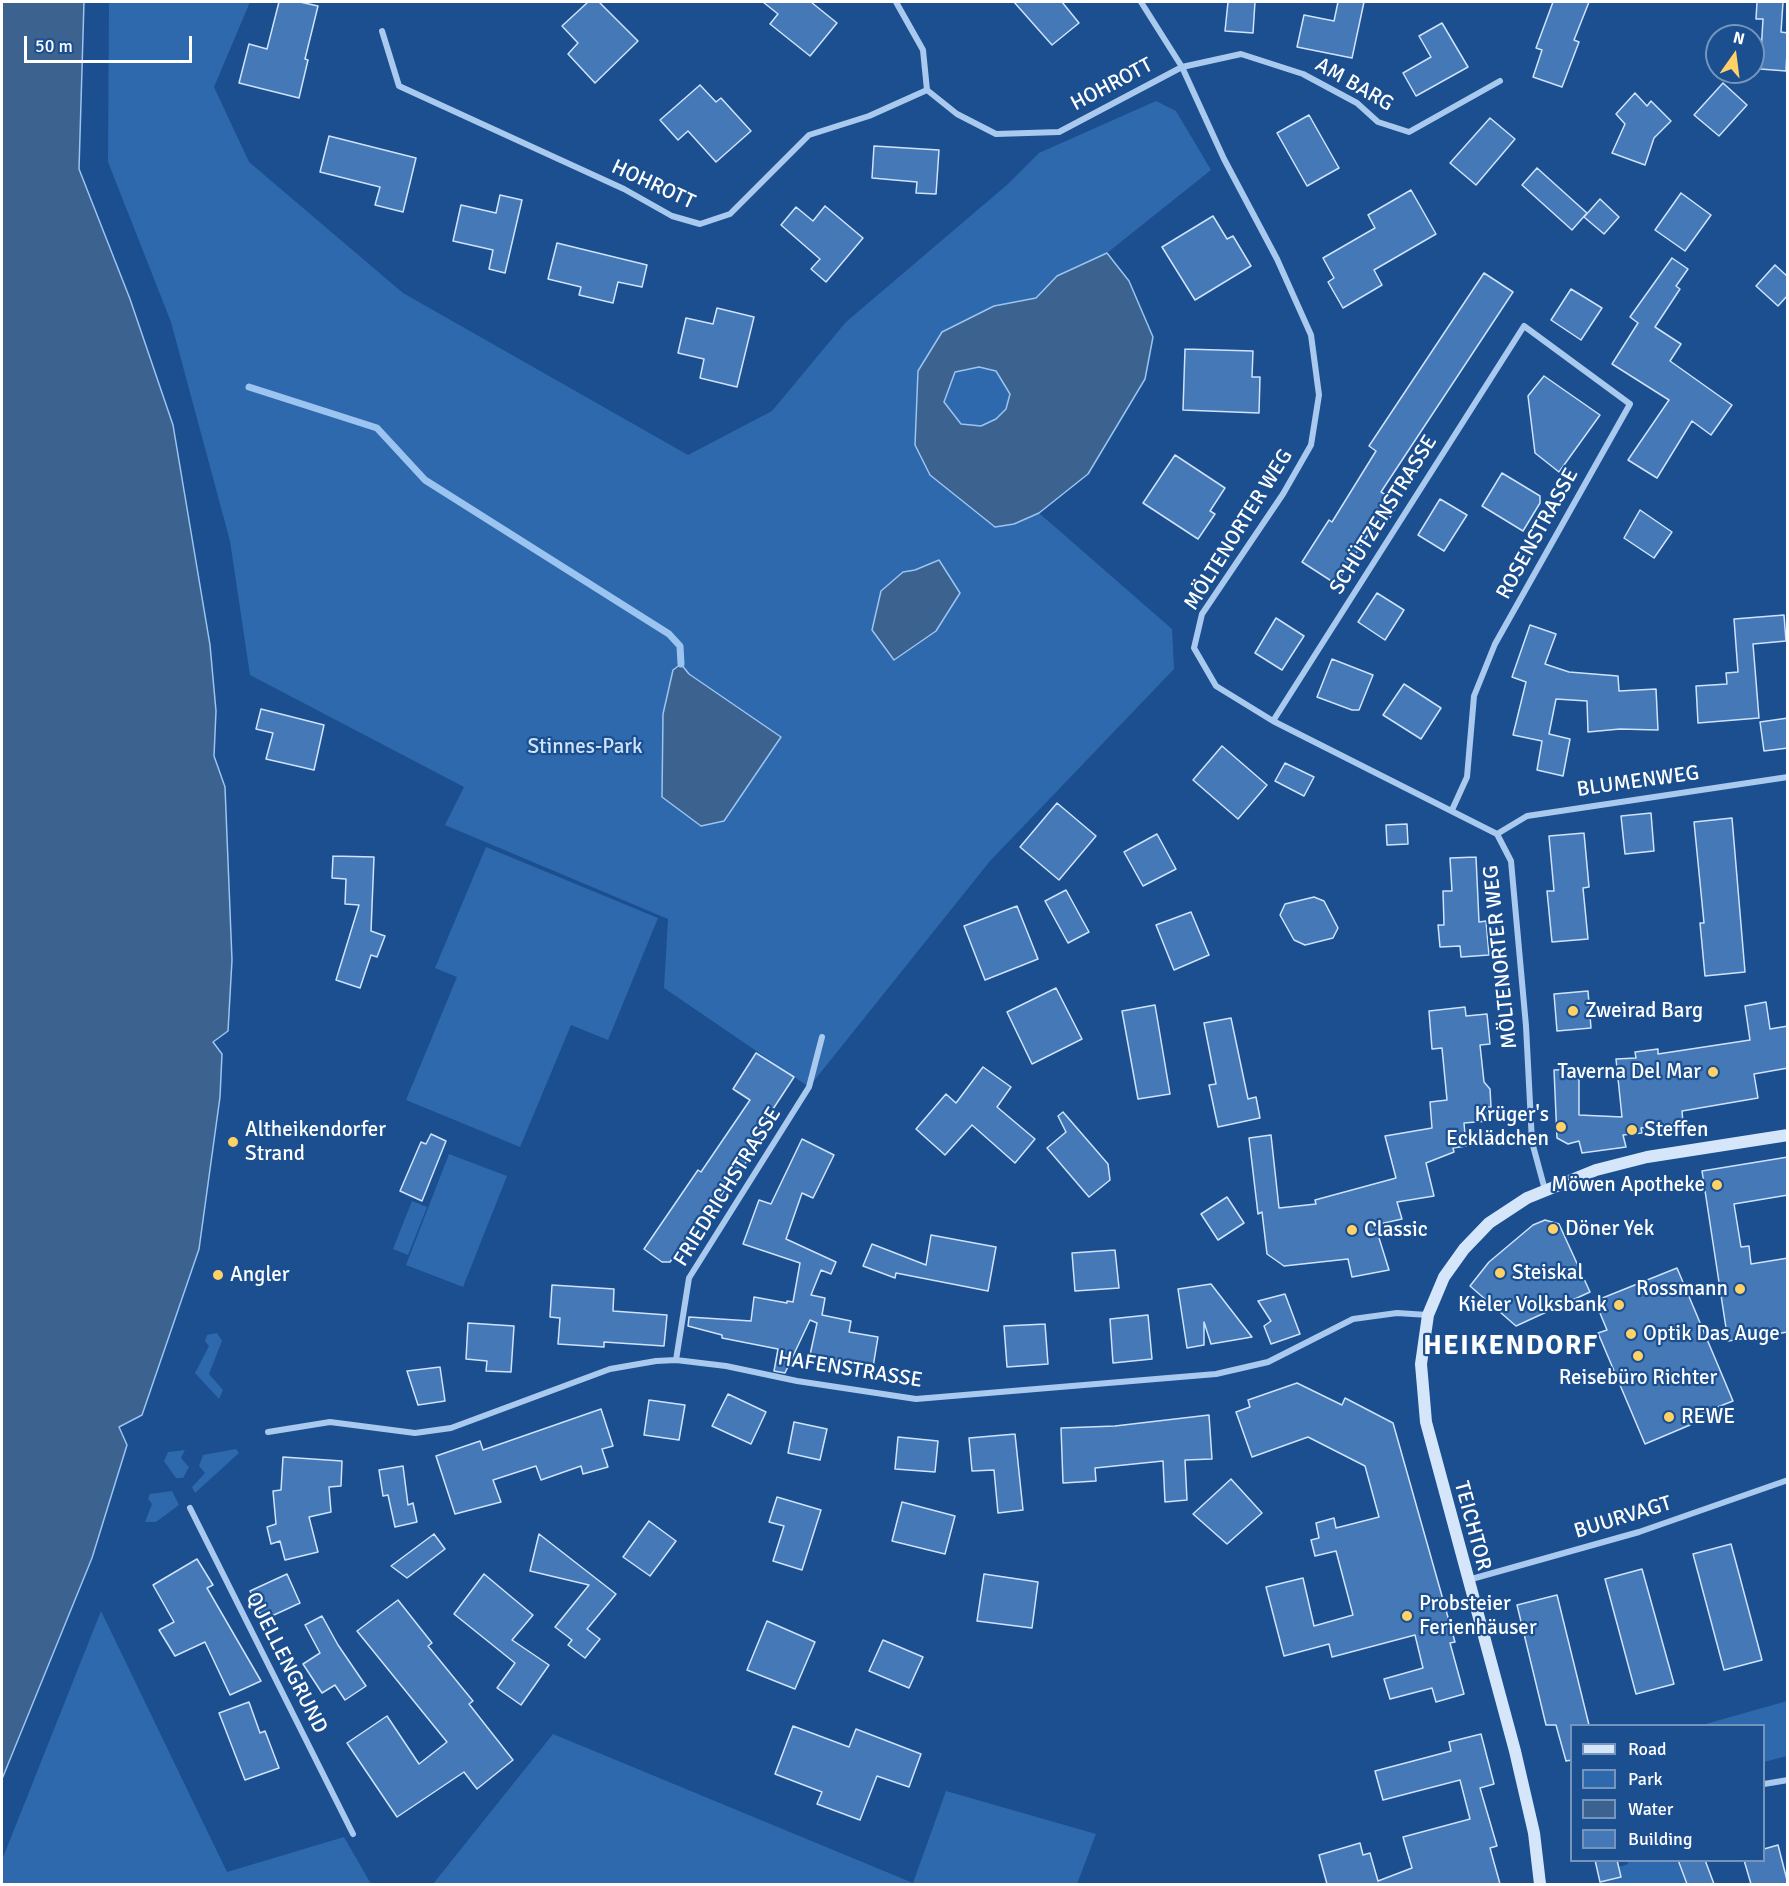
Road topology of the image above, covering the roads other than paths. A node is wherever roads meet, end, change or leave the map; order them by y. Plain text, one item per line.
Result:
1 (896, 2) edge
2 (1141, 2) edge
3 (382, 31) dead end
4 (1182, 66) junction
5 (1500, 81) dead end
6 (927, 90) junction
7 (1524, 326) joint
8 (1273, 721) junction
9 (1788, 777) edge
10 (1452, 810) junction
11 (1497, 834) junction
12 (822, 1037) dead end
13 (1788, 1135) edge
14 (1545, 1190) junction
15 (1428, 1315) junction
16 (676, 1360) junction
17 (268, 1432) dead end
18 (1788, 1480) edge
19 (190, 1508) dead end
20 (1467, 1580) junction
21 (1788, 1780) edge
22 (1765, 1784) edge
23 (352, 1834) dead end
24 (1540, 1884) edge

1 - 6 street
2 - 4 street, MÖLTENORTER WEG
3 - 6 street, HOHROTT
4 - 5 street, AM BARG
4 - 6 street, HOHROTT
4 - 8 street, MÖLTENORTER WEG
7 - 8 street, SCHÜTZENSTRASSE
7 - 10 street, ROSENSTRASSE
8 - 10 street, MÖLTENORTER WEG
9 - 11 street, BLUMENWEG
10 - 11 street, MÖLTENORTER WEG
11 - 14 street, MÖLTENORTER WEG
12 - 16 street, FRIEDRICHSTRASSE
13 - 14 street, TEICHTOR
14 - 15 street, TEICHTOR
15 - 16 street, HAFENSTRASSE
15 - 20 street, TEICHTOR
16 - 17 street, HAFENSTRASSE
18 - 20 street, BUURVAGT
19 - 23 street, QUELLENGRUND
20 - 24 street, TEICHTOR
21 - 22 street

